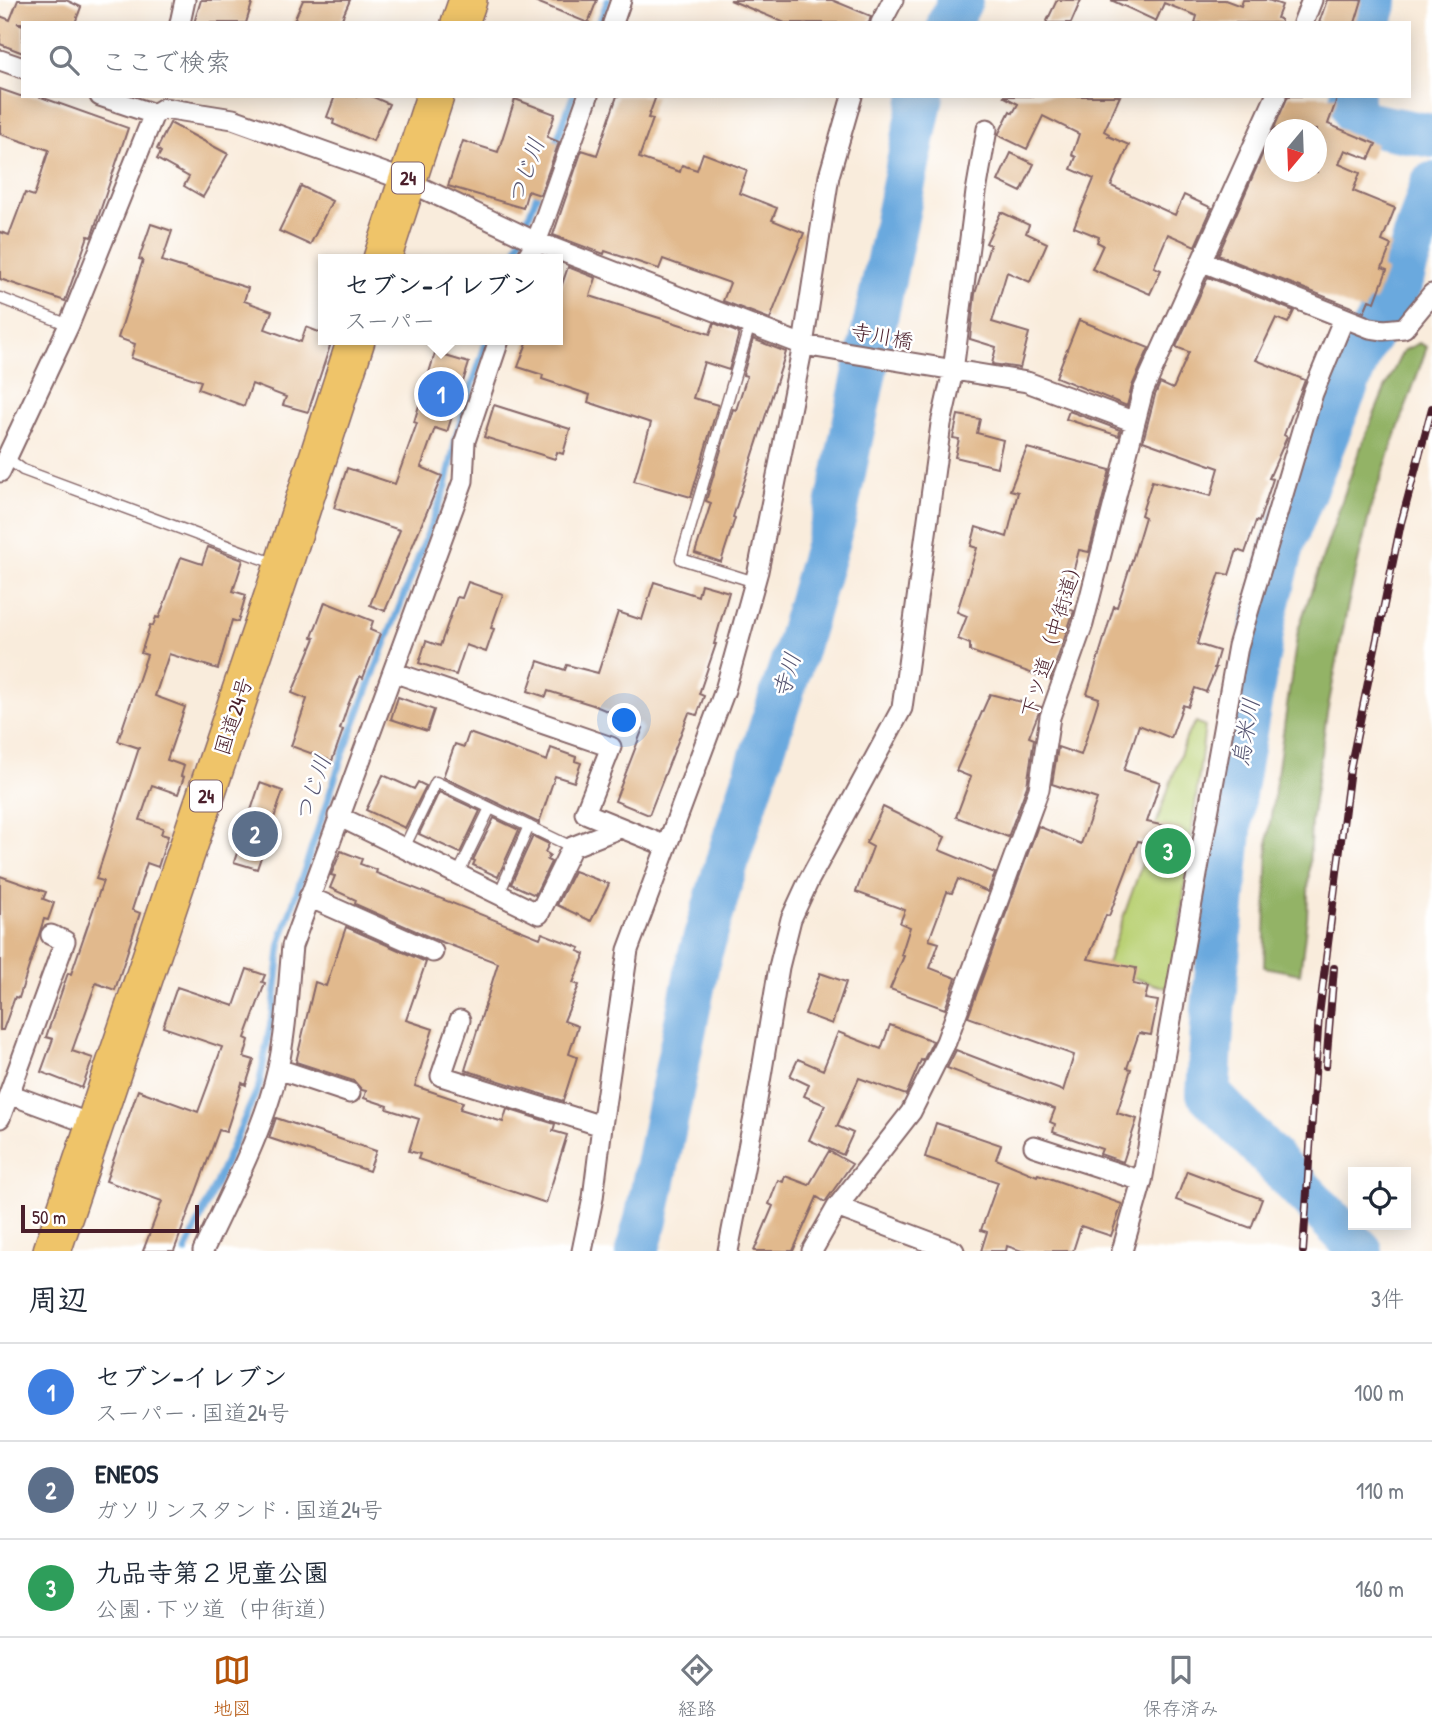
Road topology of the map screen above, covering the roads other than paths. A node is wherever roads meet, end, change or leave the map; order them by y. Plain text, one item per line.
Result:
1 (185, 0) edge
2 (468, 0) edge
3 (621, 0) edge
4 (893, 0) edge
5 (1311, 0) edge
6 (180, 21) edge
7 (461, 21) edge
8 (614, 21) edge
9 (882, 21) edge
10 (1304, 21) edge
11 (0, 60) edge
12 (21, 67) edge
13 (112, 98) edge
14 (434, 98) edge
15 (587, 98) edge
16 (851, 98) edge
17 (1275, 98) edge
18 (162, 106) edge
19 (987, 129) dead end
20 (407, 181) junction
21 (528, 238) junction
22 (384, 254) edge
23 (526, 254) edge
24 (1203, 262) junction
25 (1432, 294) edge
26 (0, 298) edge
27 (1344, 318) junction
28 (69, 324) junction
29 (750, 324) junction
30 (354, 345) edge
31 (497, 345) edge
32 (808, 346) junction
33 (948, 371) junction
34 (1135, 422) junction
35 (2, 462) edge
36 (283, 566) junction
37 (755, 582) junction
38 (393, 671) junction
39 (490, 808) junction
40 (338, 816) junction
41 (529, 826) junction
42 (620, 828) junction
43 (666, 846) junction
44 (404, 848) junction
45 (572, 848) junction
46 (458, 874) junction
47 (499, 894) junction
48 (309, 897) junction
49 (51, 935) dead end
50 (433, 952) dead end
51 (460, 1020) dead end
52 (278, 1069) junction
53 (350, 1093) dead end
54 (9, 1094) junction
55 (0, 1118) edge
56 (96, 1126) junction
57 (601, 1126) junction
58 (1034, 1146) dead end
59 (1142, 1181) junction
60 (837, 1207) junction
61 (52, 1251) edge
62 (203, 1251) edge
63 (582, 1251) edge
64 (728, 1251) edge
65 (812, 1251) edge
66 (954, 1251) edge
67 (1122, 1251) edge

1 - 6 street
2 - 7 highway
3 - 8 street
4 - 9 street
5 - 10 street
11 - 12 street
13 - 18 street, 寺川橋
14 - 20 highway, 24
15 - 21 street
16 - 32 street
17 - 24 street, 下ツ道（中街道）
18 - 20 street, 寺川橋
18 - 28 street
19 - 33 street
20 - 21 street, 寺川橋
20 - 22 highway, 24
21 - 23 street
21 - 29 street, 寺川橋
24 - 27 street
24 - 34 street, 下ツ道（中街道）
25 - 27 street
26 - 28 lane
27 - 59 street
28 - 35 street
29 - 32 street, 寺川橋
29 - 37 lane
30 - 36 highway, 国道24号 / 24
31 - 38 street
32 - 33 street, 寺川橋
32 - 37 street
33 - 34 street, 寺川橋
33 - 64 street
34 - 60 street, 下ツ道（中街道）
35 - 36 lane
36 - 56 highway, 国道24号 / 24
37 - 43 street
38 - 40 street
38 - 42 street
39 - 41 lane
39 - 44 lane
39 - 46 lane
40 - 44 street
40 - 48 street
41 - 45 lane
41 - 47 lane
42 - 43 street
42 - 45 street
43 - 57 street
44 - 46 street
45 - 47 street
46 - 47 street
48 - 50 street
48 - 52 street
49 - 54 street
51 - 57 street
52 - 53 street
52 - 62 street
54 - 55 street
54 - 56 street
56 - 61 highway, 国道24号 / 24
57 - 63 street
58 - 59 street
59 - 67 street
60 - 65 street, 下ツ道（中街道）
60 - 66 street

